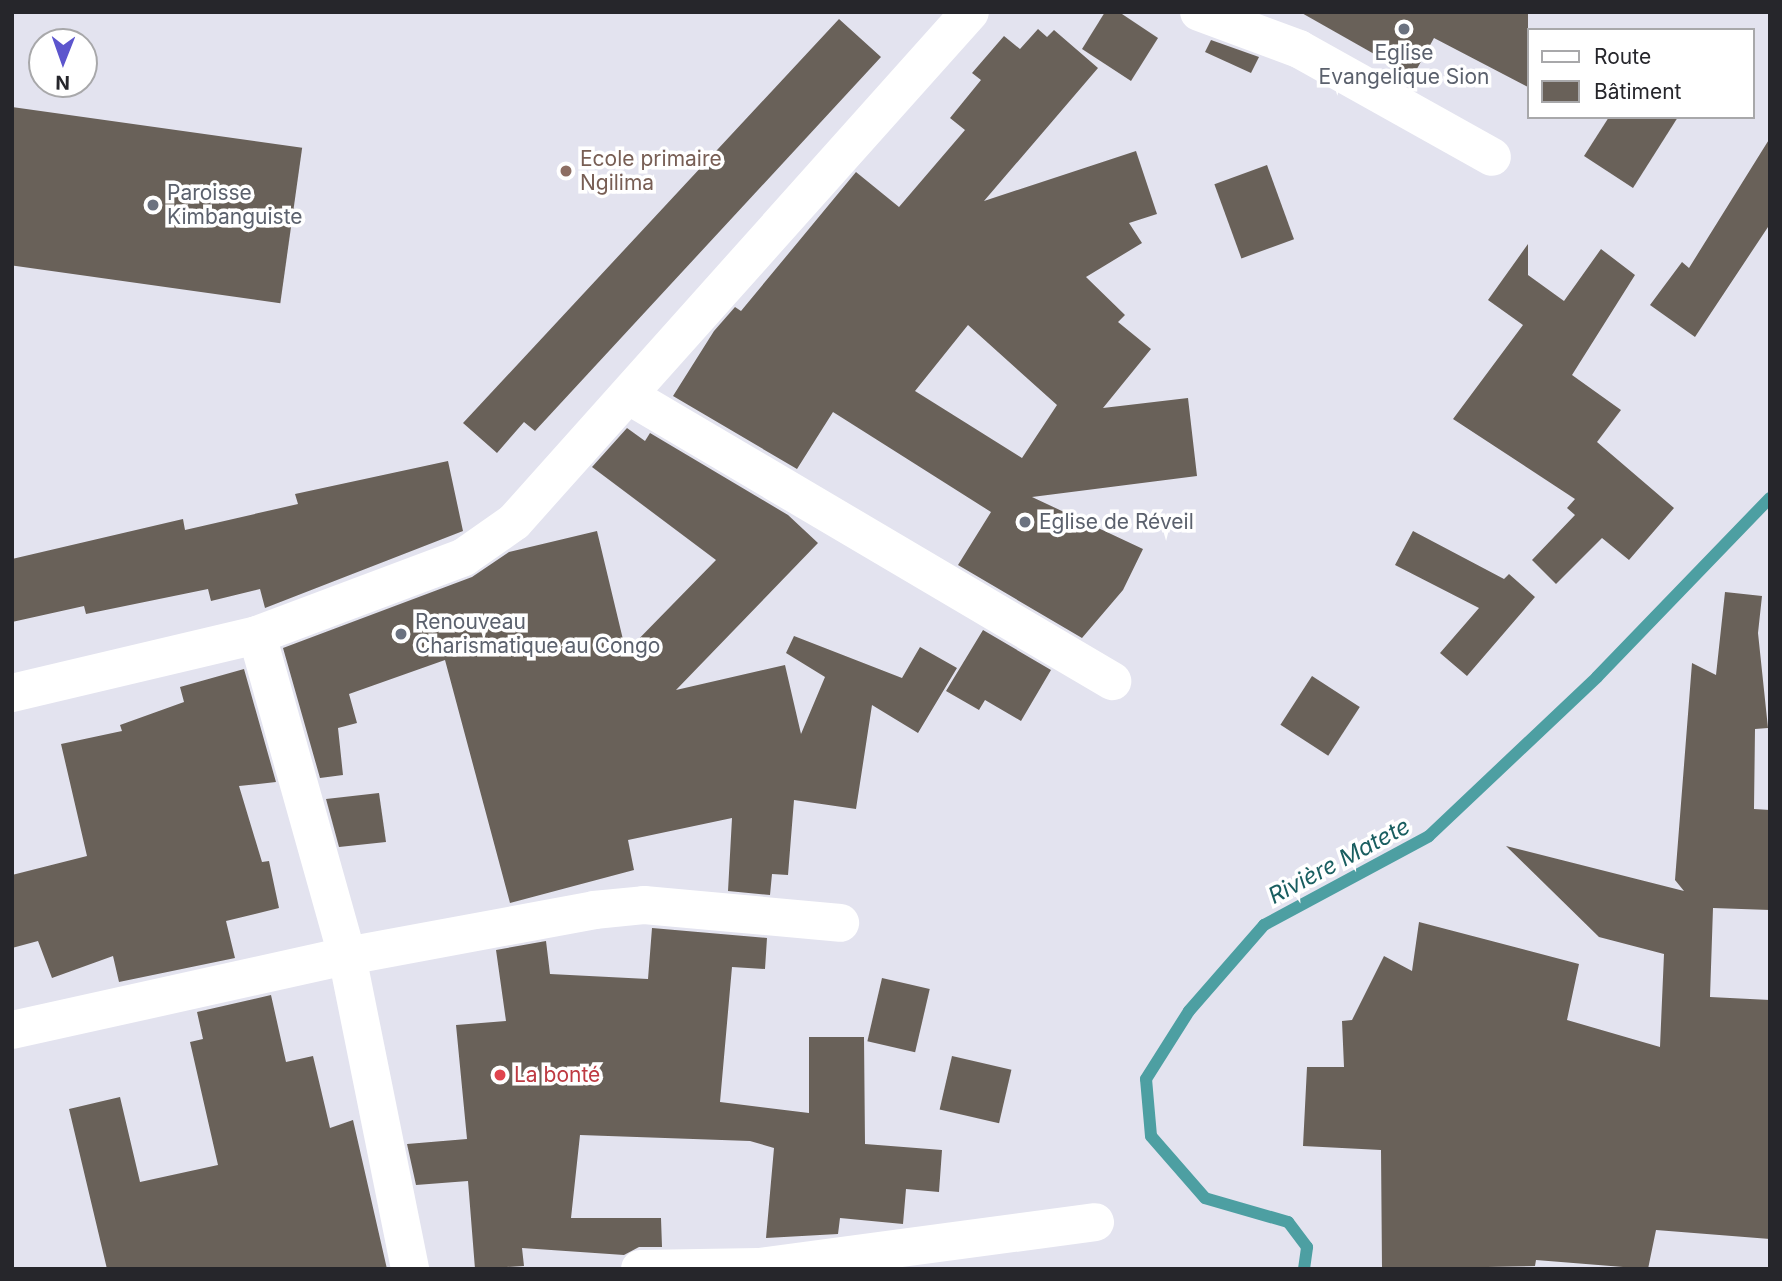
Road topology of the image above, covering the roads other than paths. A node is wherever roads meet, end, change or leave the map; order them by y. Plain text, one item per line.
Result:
1 (970, 12) edge
2 (1199, 12) edge
3 (1492, 157) dead end
4 (631, 397) junction
5 (257, 635) junction
6 (1112, 681) dead end
7 (12, 693) edge
8 (839, 923) dead end
9 (347, 956) junction
10 (12, 1030) edge
11 (1095, 1222) dead end
12 (410, 1269) edge
13 (640, 1269) edge

1 - 4 street
2 - 3 street
4 - 5 street
4 - 6 street
5 - 7 street
5 - 9 street
8 - 9 street
9 - 10 street
9 - 12 street
11 - 13 street

